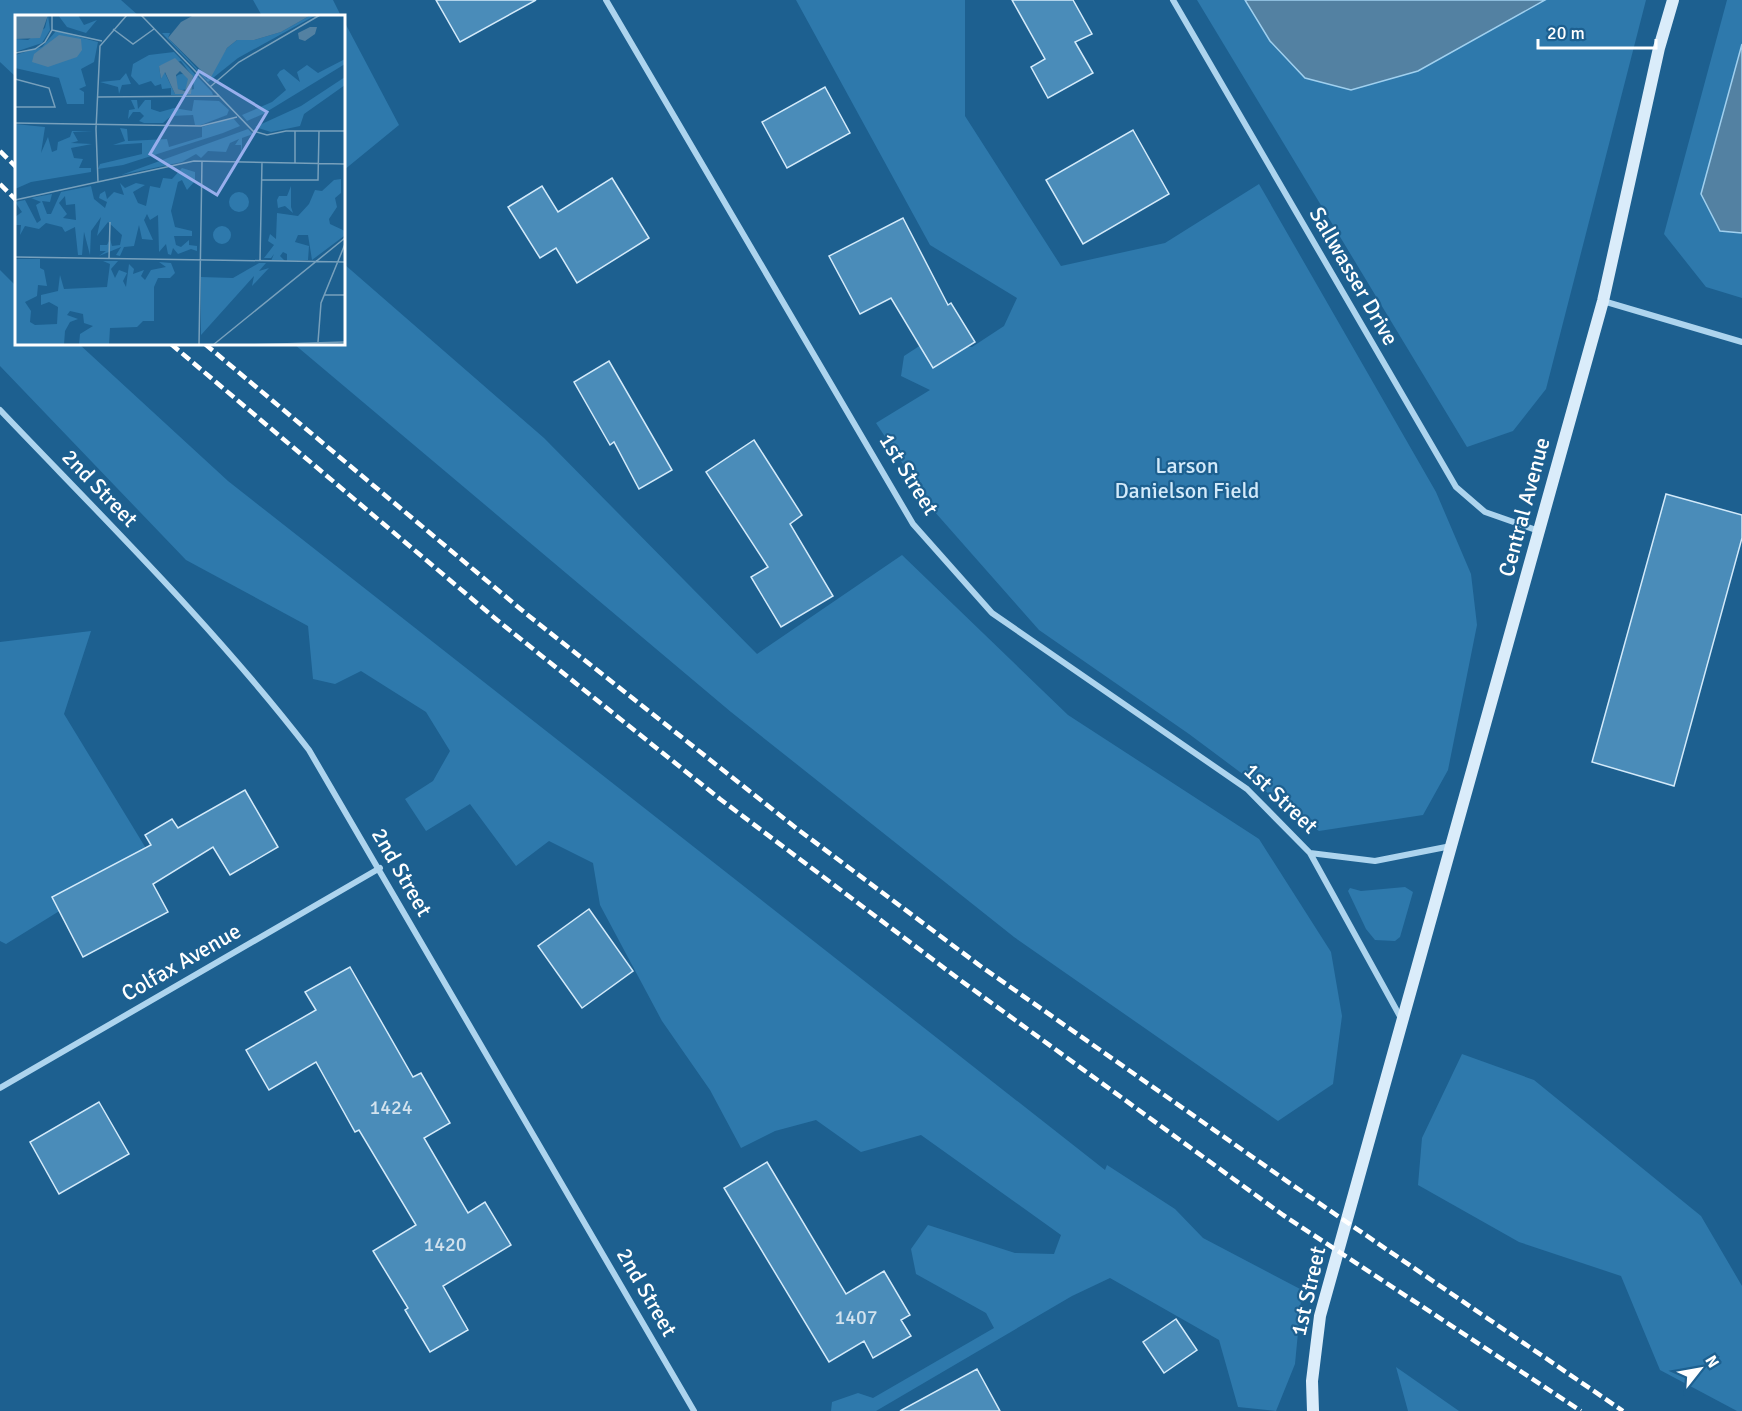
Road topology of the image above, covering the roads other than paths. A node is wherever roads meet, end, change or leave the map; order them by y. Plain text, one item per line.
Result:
1 (606, 0) edge
2 (1173, 0) edge
3 (1673, 0) edge
4 (1603, 301) junction
5 (1742, 342) edge
6 (0, 410) edge
7 (1539, 532) junction
8 (1452, 845) junction
9 (1310, 853) junction
10 (380, 868) junction
11 (1404, 1022) junction
12 (0, 1088) edge
13 (693, 1411) edge
14 (1312, 1411) edge

1 - 9 street, 1st Street
2 - 7 street, Sallwasser Drive
3 - 4 street, Central Avenue
4 - 5 street
4 - 7 street, Central Avenue
6 - 10 street, 2nd Street
7 - 8 street, Central Avenue
8 - 9 street, 1st Street
8 - 11 street, Central Avenue
9 - 11 street, 1st Street
10 - 12 street, Colfax Avenue
10 - 13 street, 2nd Street
11 - 14 street, 1st Street

